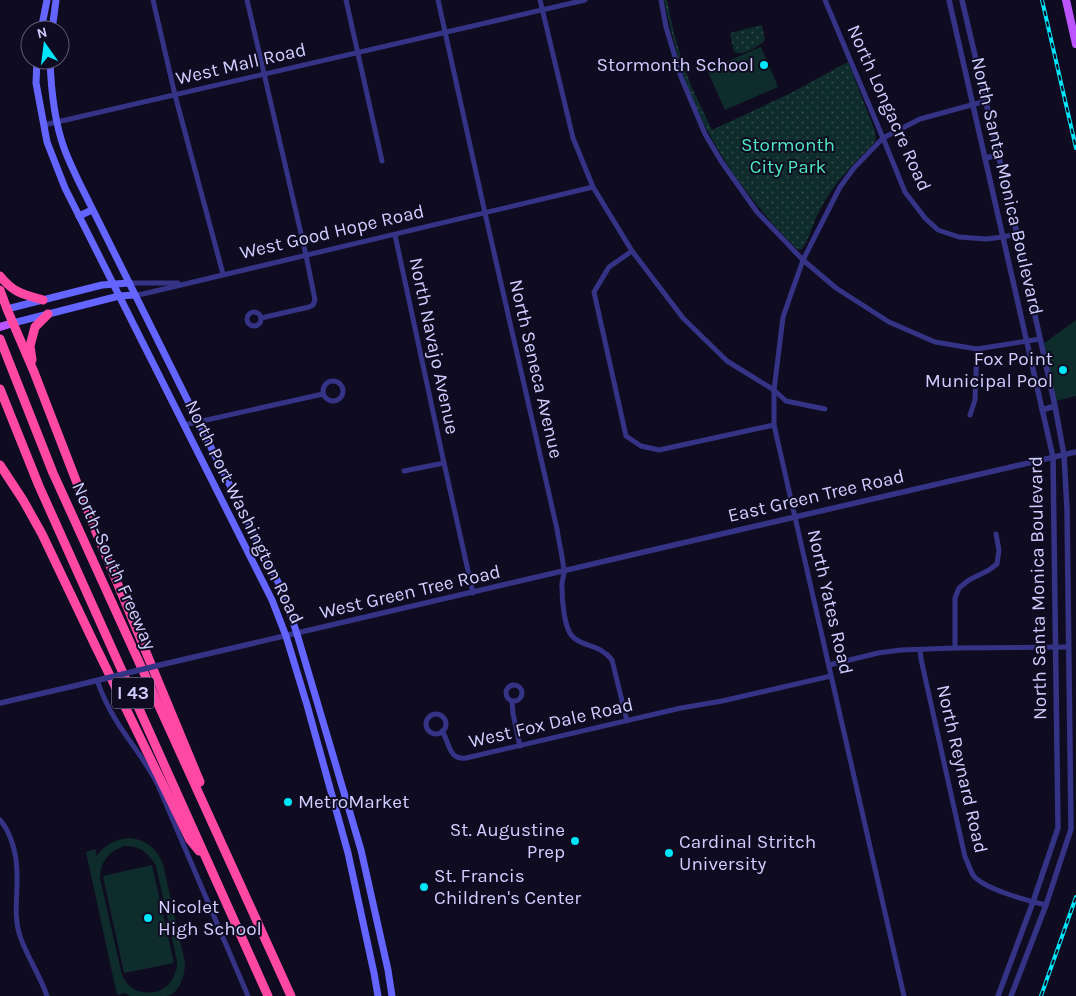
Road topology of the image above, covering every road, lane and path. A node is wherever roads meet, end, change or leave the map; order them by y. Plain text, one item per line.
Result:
1 (47, 0) edge
2 (56, 0) edge
3 (153, 0) edge
4 (247, 0) edge
5 (346, 0) edge
6 (438, 0) edge
7 (540, 0) edge
8 (585, 0) edge
9 (660, 0) edge
10 (825, 0) edge
11 (949, 0) edge
12 (962, 0) edge
13 (1066, 0) edge
14 (542, 10) junction
15 (43, 20) edge
16 (53, 20) edge
17 (1074, 25) edge
18 (445, 32) junction
19 (1076, 44) edge
20 (358, 52) junction
21 (37, 70) edge
22 (50, 70) edge
23 (265, 74) junction
24 (175, 95) junction
25 (986, 101) junction
26 (972, 104) junction
27 (57, 122) junction
28 (44, 125) junction
29 (883, 138) junction
30 (998, 155) junction
31 (985, 158) junction
32 (382, 162) dead end
33 (593, 187) junction
34 (92, 210) junction
35 (485, 213) junction
36 (79, 216) junction
37 (1017, 234) junction
38 (395, 235) junction
39 (1003, 237) junction
40 (106, 238) junction
41 (93, 244) junction
42 (632, 251) junction
43 (306, 255) junction
44 (803, 260) junction
45 (222, 274) junction
46 (0, 276) edge
47 (130, 283) junction
48 (186, 283) junction
49 (113, 284) junction
50 (0, 290) edge
51 (135, 294) junction
52 (119, 296) junction
53 (43, 300) junction
54 (3, 310) edge
55 (48, 314) junction
56 (261, 318) dead end
57 (6, 325) edge
58 (0, 339) edge
59 (1040, 339) junction
60 (1027, 342) junction
61 (977, 349) junction
62 (34, 372) junction
63 (0, 389) edge
64 (774, 390) junction
65 (323, 394) junction
66 (1056, 406) junction
67 (825, 408) dead end
68 (1042, 410) junction
69 (970, 415) dead end
70 (199, 422) junction
71 (184, 425) junction
72 (774, 425) junction
73 (1076, 452) edge
74 (1064, 455) junction
75 (1052, 457) junction
76 (444, 463) junction
77 (0, 465) edge
78 (220, 465) junction
79 (207, 470) junction
80 (404, 471) dead end
81 (795, 516) junction
82 (996, 534) dead end
83 (564, 571) junction
84 (473, 593) junction
85 (284, 594) junction
86 (272, 600) junction
87 (297, 634) junction
88 (286, 636) junction
89 (1068, 647) junction
90 (955, 648) junction
91 (1056, 648) junction
92 (920, 650) junction
93 (829, 665) junction
94 (831, 676) junction
95 (100, 679) junction
96 (512, 701) dead end
97 (0, 703) edge
98 (627, 721) junction
99 (442, 732) dead end
100 (520, 746) junction
101 (0, 820) edge
102 (212, 823) junction
103 (206, 858) junction
104 (1033, 902) junction
105 (1046, 905) junction
106 (47, 996) edge
107 (248, 996) edge
108 (268, 996) edge
109 (291, 996) edge
110 (378, 996) edge
111 (392, 996) edge
112 (904, 996) edge
113 (998, 996) edge
114 (1011, 996) edge

1 - 15 main road
2 - 16 main road
3 - 24 street
4 - 23 street
5 - 20 street
6 - 18 street, North Seneca Avenue
7 - 14 street
8 - 14 street, West Mall Road
9 - 44 street
10 - 29 street, North Longacre Road
11 - 26 street, North Santa Monica Boulevard
12 - 25 street, North Santa Monica Boulevard
13 - 17 main road
14 - 18 street, West Mall Road
14 - 33 street
17 - 19 main road
18 - 20 street, West Mall Road
18 - 35 street, North Seneca Avenue
20 - 23 street, West Mall Road
20 - 32 street
21 - 28 main road, North Port Washington Road
22 - 27 main road, North Port Washington Road
23 - 24 street, West Mall Road
23 - 43 street
24 - 27 street, West Mall Road
24 - 45 street
25 - 26 street, North Yates Road
25 - 30 street, North Santa Monica Boulevard
26 - 29 street, North Yates Road
26 - 31 street, North Santa Monica Boulevard
27 - 28 street, West Mall Road
27 - 34 main road, North Port Washington Road
28 - 36 main road, North Port Washington Road
29 - 39 street, North Longacre Road
29 - 44 street, North Yates Road
30 - 31 street
30 - 37 street, North Santa Monica Boulevard
31 - 39 street, North Santa Monica Boulevard
33 - 35 street, West Good Hope Road
33 - 42 street
34 - 36 main road
34 - 40 main road, North Port Washington Road
35 - 38 street, West Good Hope Road
35 - 83 street, North Seneca Avenue
36 - 41 main road, North Port Washington Road
37 - 39 street, North Longacre Road
37 - 59 street, North Santa Monica Boulevard
38 - 43 street, West Good Hope Road
38 - 76 street, North Navajo Avenue
39 - 60 street, North Santa Monica Boulevard
40 - 41 main road
40 - 47 main road, North Port Washington Road
41 - 49 main road, North Port Washington Road
42 - 64 street
42 - 72 street
43 - 45 street, West Good Hope Road
43 - 56 street
44 - 61 street
44 - 64 street, North Yates Road
45 - 48 street, West Good Hope Road
46 - 53 highway
47 - 48 street, West Good Hope Road
47 - 49 main road, West Good Hope Road
47 - 51 main road, North Port Washington Road
48 - 51 street, West Good Hope Road
49 - 52 main road, North Port Washington Road
49 - 53 main road, West Good Hope Road
50 - 54 highway
51 - 52 main road, West Good Hope Road
51 - 70 main road, North Port Washington Road
52 - 55 main road, West Good Hope Road
52 - 71 main road, North Port Washington Road
53 - 54 main road, West Good Hope Road
54 - 57 highway
55 - 57 main road, West Good Hope Road
55 - 62 highway
57 - 62 highway
58 - 102 highway, North-South Freeway / I 43
59 - 60 street
59 - 66 street, North Santa Monica Boulevard
60 - 61 street
60 - 68 street, North Santa Monica Boulevard
61 - 69 street
62 - 102 highway
63 - 103 highway, North-South Freeway / I 43
64 - 67 street
64 - 72 street, North Yates Road
65 - 65 street
65 - 70 street
66 - 68 street
66 - 74 street, North Santa Monica Boulevard
68 - 75 street, North Santa Monica Boulevard
70 - 71 street
70 - 78 main road, North Port Washington Road
71 - 79 main road, North Port Washington Road
72 - 81 street, North Yates Road
73 - 74 street, East Green Tree Road
74 - 75 street, East Green Tree Road
74 - 89 street, North Santa Monica Boulevard
75 - 81 street, East Green Tree Road
75 - 91 street, North Santa Monica Boulevard
76 - 80 street, North Navajo Avenue
76 - 84 street, North Navajo Avenue
77 - 103 highway
78 - 79 main road
78 - 85 main road, North Port Washington Road
79 - 86 main road, North Port Washington Road
81 - 83 street, East Green Tree Road
81 - 93 street, North Yates Road
82 - 90 street
83 - 84 street, West Green Tree Road
83 - 98 street, North Seneca Avenue
84 - 87 street, West Green Tree Road
85 - 86 main road
85 - 87 main road, North Port Washington Road
86 - 88 main road, North Port Washington Road
87 - 88 street, West Green Tree Road
87 - 111 main road, North Port Washington Road
88 - 95 street, West Green Tree Road, bridge
88 - 110 main road, North Port Washington Road
89 - 91 street
89 - 105 street, North Santa Monica Boulevard
90 - 91 street
90 - 92 street
91 - 104 street, North Santa Monica Boulevard
92 - 93 street
92 - 104 street, North Reynard Road
93 - 94 street, North Yates Road
94 - 98 street, West Fox Dale Road
94 - 112 street, North Yates Road
95 - 97 street, West Green Tree Road
95 - 107 street
96 - 100 street
98 - 100 street, West Fox Dale Road
99 - 100 street, West Fox Dale Road
101 - 106 street
102 - 109 highway, North-South Freeway / I 43
103 - 108 highway, North-South Freeway / I 43
104 - 105 street, North Reynard Road
104 - 113 street, North Santa Monica Boulevard
105 - 114 street, North Santa Monica Boulevard

